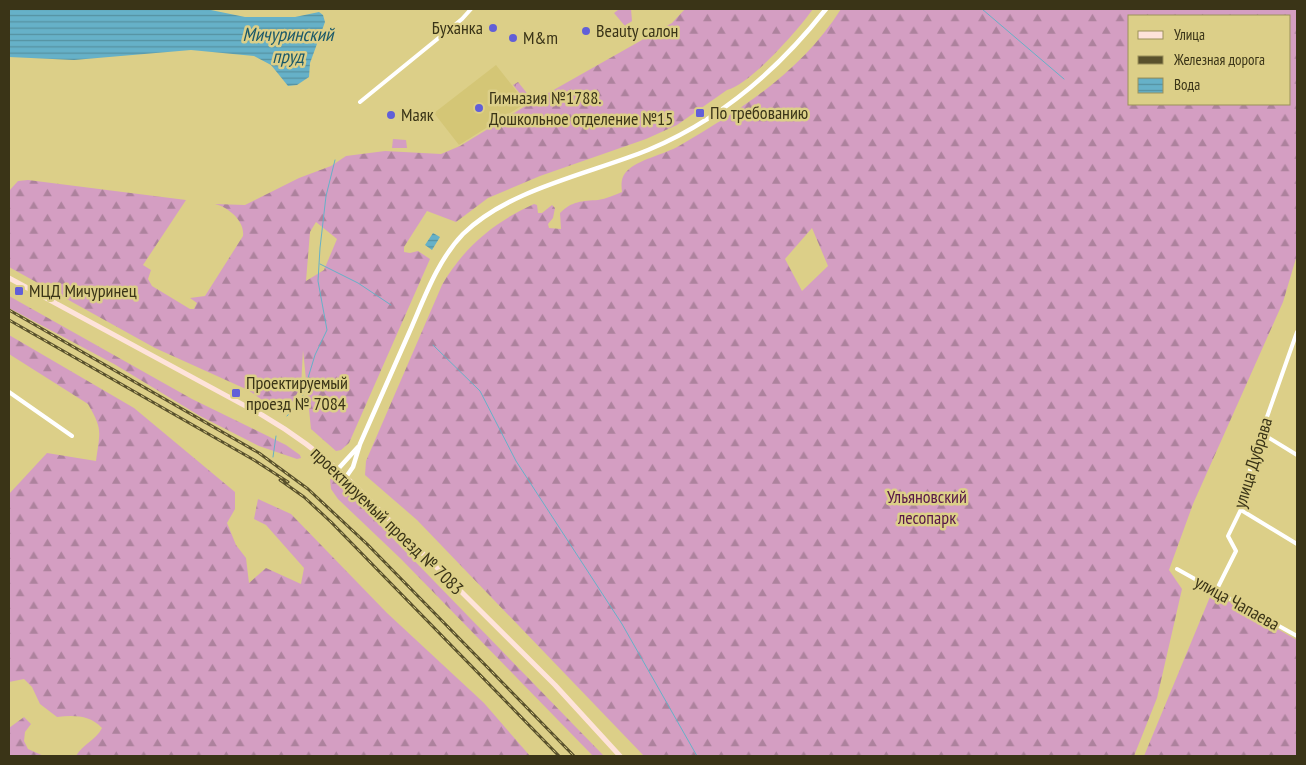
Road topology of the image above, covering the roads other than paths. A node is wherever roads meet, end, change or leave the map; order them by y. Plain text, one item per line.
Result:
1 (471, 9) edge
2 (826, 9) edge
3 (360, 102) dead end
4 (9, 278) edge
5 (1297, 335) edge
6 (9, 392) edge
7 (1261, 433) junction
8 (72, 436) dead end
9 (360, 444) junction
10 (1297, 455) edge
11 (338, 469) junction
12 (346, 477) junction
13 (1241, 510) junction
14 (1297, 544) edge
15 (1177, 569) dead end
16 (1216, 591) junction
17 (1297, 636) edge
18 (620, 756) edge

1 - 3 street
2 - 9 street
4 - 11 main road, проектируемый проезд № 7083
5 - 7 street, улица Дубрава
6 - 8 street
7 - 10 street
7 - 13 street, улица Дубрава
9 - 11 street
9 - 12 street
11 - 12 main road, проектируемый проезд № 7083
12 - 18 main road, проектируемый проезд № 7083
13 - 14 street
13 - 16 street, улица Дубрава
15 - 16 street, улица Чапаева
16 - 17 street, улица Чапаева

